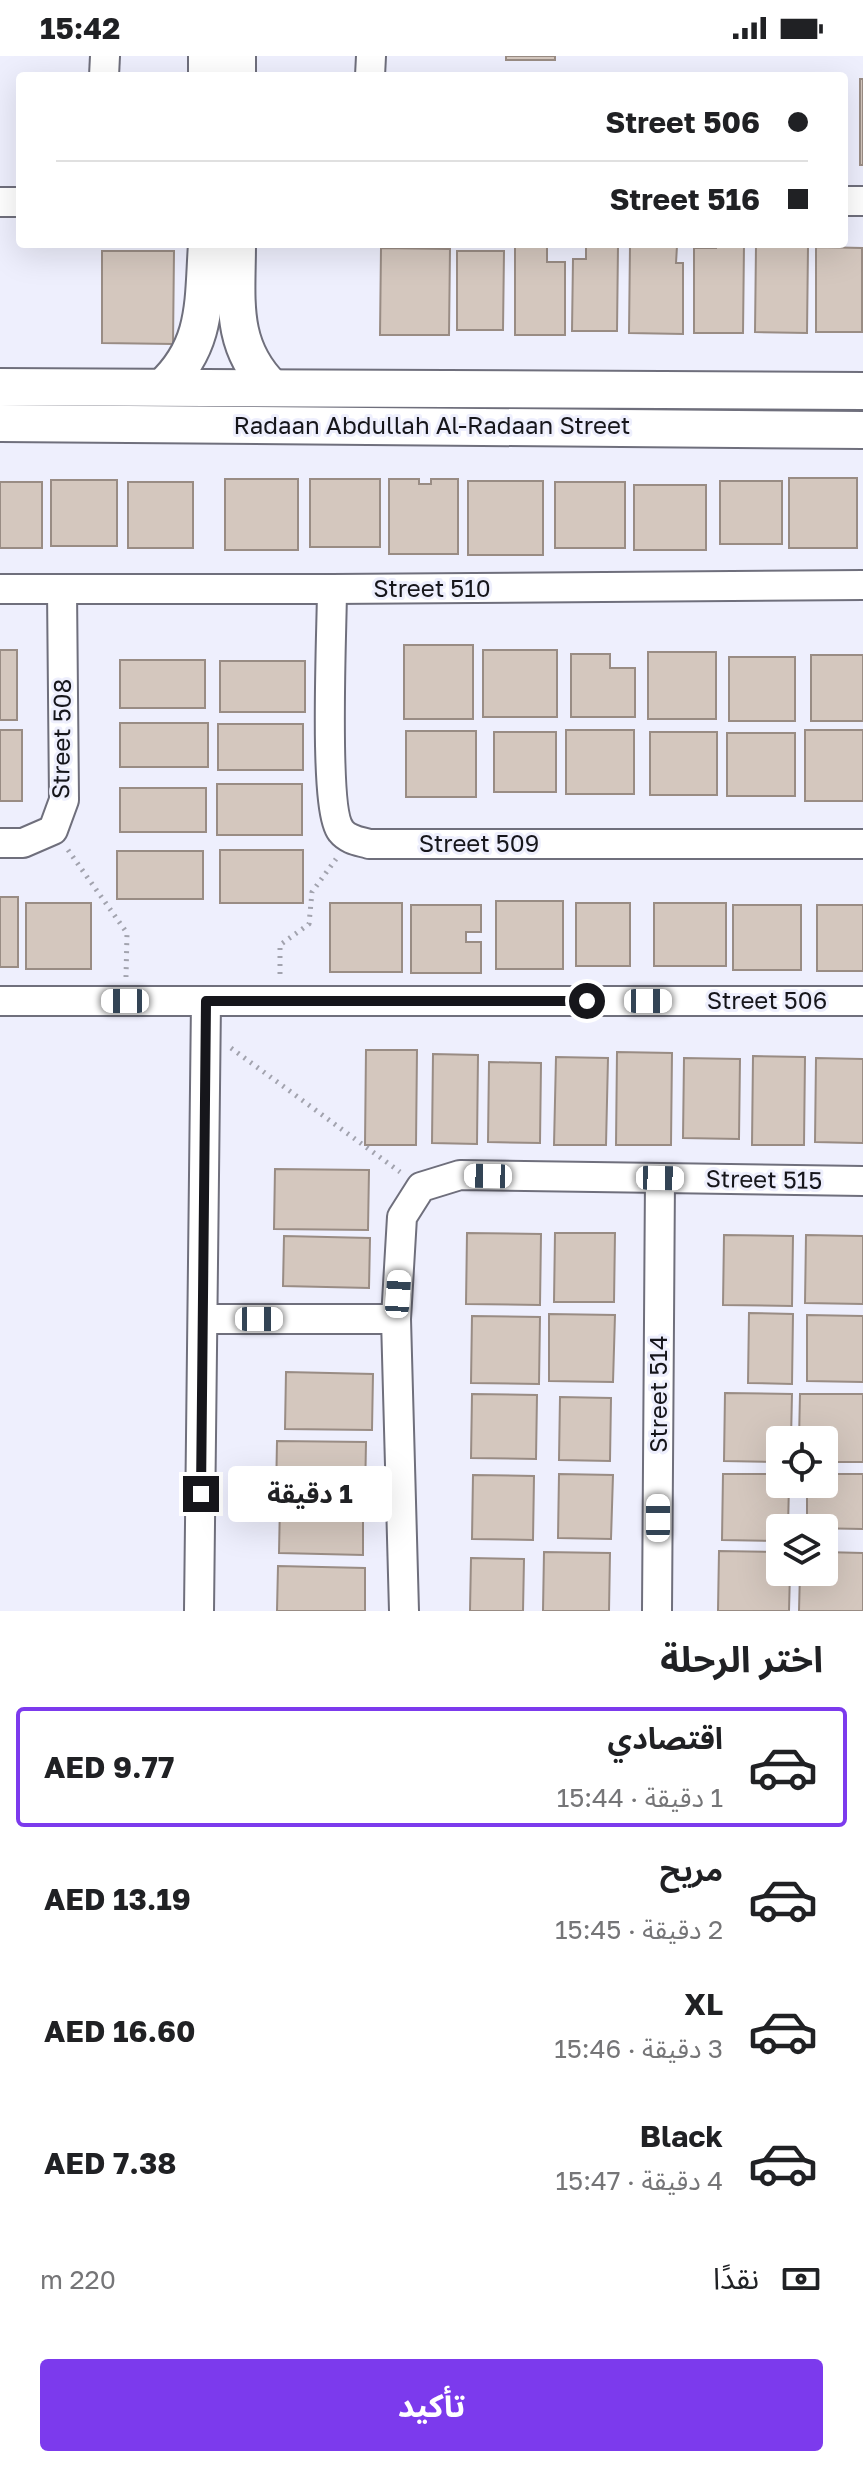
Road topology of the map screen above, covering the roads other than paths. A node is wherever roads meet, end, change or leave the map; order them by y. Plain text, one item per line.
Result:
1 (208, 248) edge
2 (236, 248) edge
3 (220, 313) junction
4 (0, 387) edge
5 (163, 387) junction
6 (271, 387) junction
7 (863, 391) edge
8 (0, 423) edge
9 (863, 430) edge
10 (863, 585) edge
11 (0, 589) edge
12 (332, 589) junction
13 (62, 590) junction
14 (0, 843) edge
15 (863, 844) edge
16 (0, 1001) edge
17 (206, 1001) junction
18 (863, 1001) edge
19 (660, 1178) junction
20 (863, 1181) edge
21 (204, 1319) junction
22 (396, 1319) junction
23 (199, 1611) edge
24 (404, 1611) edge
25 (657, 1611) edge

1 - 3 street
2 - 3 street
3 - 5 street
3 - 6 street
4 - 5 street, Radaan Abdullah Al-Radaan Street
5 - 6 street, Radaan Abdullah Al-Radaan Street
6 - 7 street, Radaan Abdullah Al-Radaan Street
8 - 9 street, Radaan Abdullah Al-Radaan Street
10 - 12 street, Street 510
11 - 13 street, Street 510
12 - 13 street, Street 510
12 - 15 street, Street 509
13 - 14 street, Street 508
16 - 17 street, Street 506
17 - 18 street, Street 506
17 - 21 street
19 - 20 street, Street 515
19 - 22 street, Street 515
19 - 25 street, Street 514
21 - 22 street
21 - 23 street
22 - 24 street

